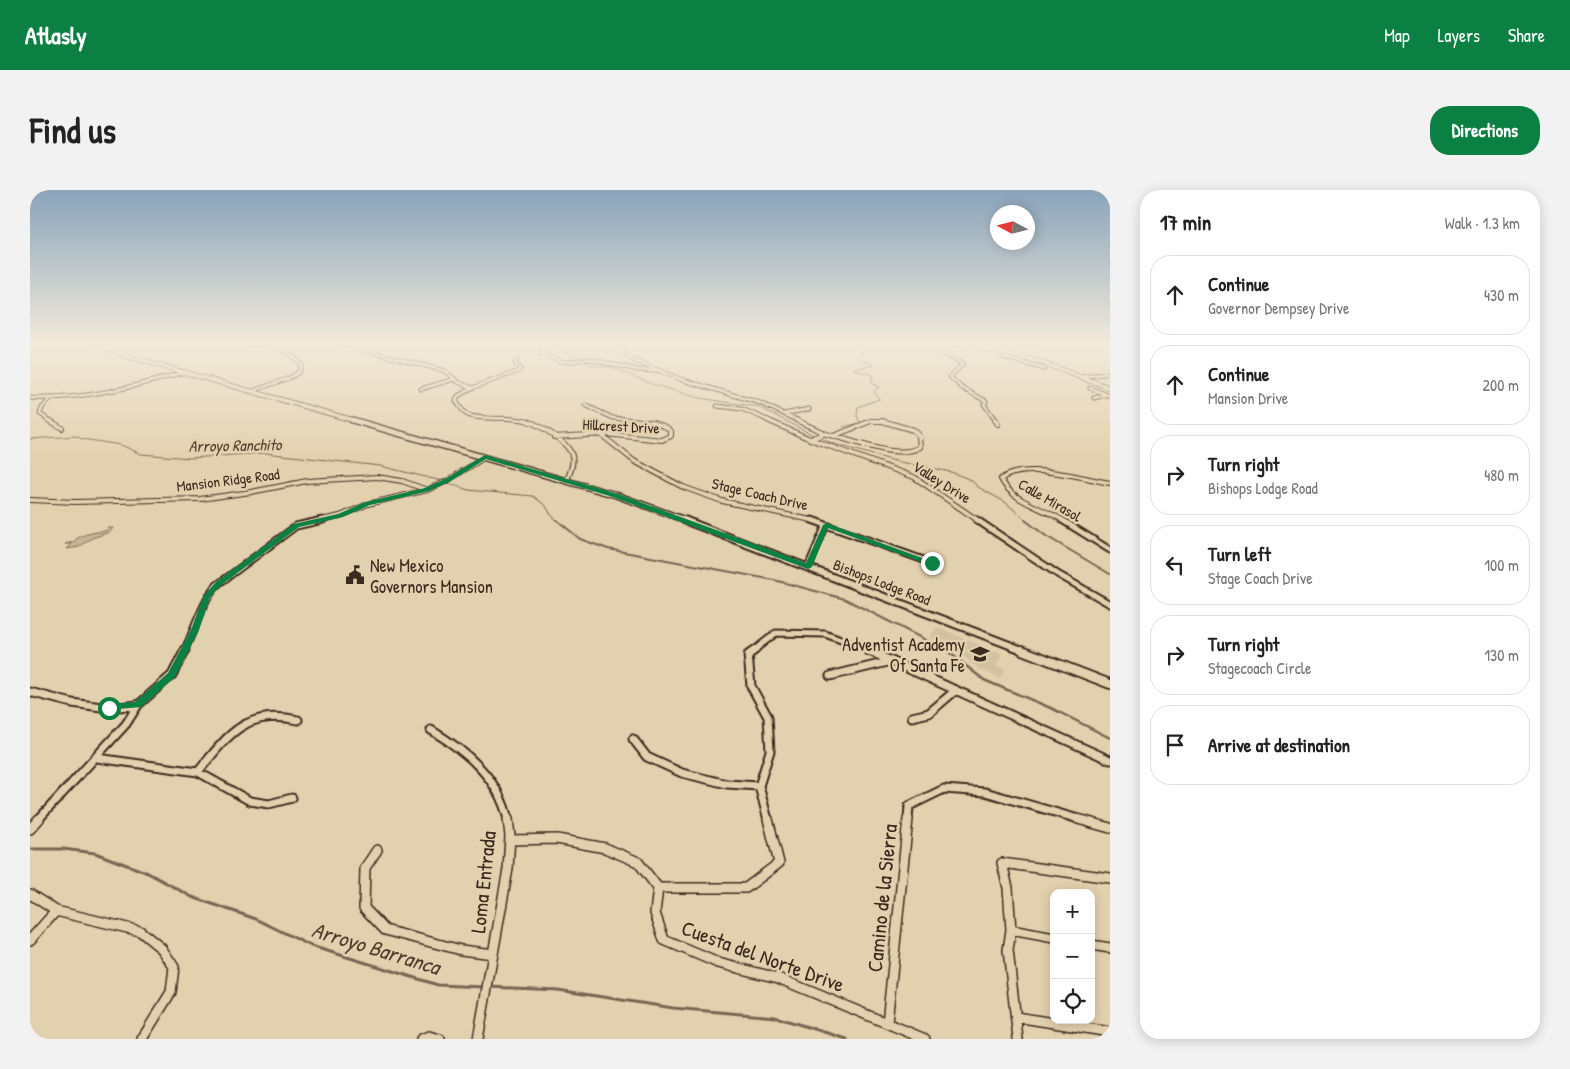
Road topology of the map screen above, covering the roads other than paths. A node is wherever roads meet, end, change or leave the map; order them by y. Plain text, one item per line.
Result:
1 (144, 384) edge
2 (227, 384) edge
3 (273, 384) edge
4 (439, 384) edge
5 (463, 384) edge
6 (484, 384) edge
7 (698, 384) edge
8 (956, 384) edge
9 (472, 388) junction
10 (1090, 388) dead end
11 (421, 389) dead end
12 (253, 391) junction
13 (1105, 395) junction
14 (1110, 396) edge
15 (30, 398) edge
16 (52, 398) junction
17 (1094, 398) dead end
18 (585, 405) dead end
19 (717, 406) dead end
20 (809, 409) dead end
21 (784, 414) junction
22 (998, 424) dead end
23 (62, 428) dead end
24 (599, 434) junction
25 (821, 434) junction
26 (836, 435) junction
27 (554, 437) junction
28 (810, 439) junction
29 (485, 457) junction
30 (567, 480) junction
31 (1110, 483) edge
32 (427, 490) junction
33 (30, 500) edge
34 (826, 525) junction
35 (1110, 550) edge
36 (932, 563) dead end
37 (808, 567) junction
38 (1110, 604) edge
39 (892, 660) junction
40 (830, 676) dead end
41 (1110, 684) edge
42 (956, 690) junction
43 (30, 692) edge
44 (138, 705) junction
45 (912, 717) dead end
46 (298, 720) dead end
47 (431, 730) dead end
48 (633, 738) dead end
49 (97, 758) junction
50 (1110, 760) edge
51 (198, 772) junction
52 (759, 786) junction
53 (292, 798) dead end
54 (1110, 828) edge
55 (30, 829) edge
56 (510, 840) junction
57 (377, 850) dead end
58 (1110, 878) edge
59 (658, 888) junction
60 (30, 894) edge
61 (56, 911) junction
62 (1011, 930) junction
63 (1050, 937) edge
64 (30, 940) edge
65 (1095, 946) edge
66 (1110, 948) edge
67 (494, 954) junction
68 (1016, 1017) junction
69 (887, 1023) junction
70 (1110, 1032) edge
71 (142, 1039) edge
72 (421, 1039) edge
73 (440, 1039) edge
74 (478, 1039) edge
75 (925, 1039) edge
76 (1018, 1039) edge

1 - 16 street
2 - 12 street, Bishops Lodge Road
3 - 12 street
4 - 11 street
5 - 9 street
6 - 9 street
7 - 21 street
8 - 22 street
9 - 27 street
10 - 13 street
12 - 29 street, Bishops Lodge Road
13 - 14 street
13 - 17 street
15 - 16 street
16 - 23 street
18 - 24 street, Hillcrest Drive
19 - 28 street, Valley Drive
20 - 21 street
21 - 25 street
24 - 27 street, Hillcrest Drive
24 - 34 street, Stage Coach Drive
25 - 26 street
25 - 28 street
26 - 26 street
27 - 30 street, Hillcrest Drive
28 - 38 street, Valley Drive
29 - 30 street, Bishops Lodge Road
29 - 32 street
30 - 37 street, Bishops Lodge Road
31 - 35 street, Calle Mirasol
32 - 33 street, Mansion Ridge Road
32 - 44 street
34 - 36 street
34 - 37 street, Stage Coach Drive
37 - 41 street, Bishops Lodge Road
39 - 40 street
39 - 42 street
39 - 52 street
42 - 45 street
42 - 50 street
43 - 44 street
44 - 49 street
46 - 51 street
47 - 56 street, Loma Entrada
48 - 52 street
49 - 51 street
49 - 55 street
51 - 53 street
52 - 59 street
54 - 69 street, Camino de la Sierra
56 - 59 street
56 - 67 street, Loma Entrada
57 - 67 street
58 - 62 street
59 - 69 street, Cuesta del Norte Drive
60 - 61 street
61 - 64 street
61 - 71 street
62 - 63 street
62 - 68 street
65 - 66 street
67 - 74 street, Loma Entrada
68 - 70 street
68 - 76 street
69 - 75 street, Cuesta del Norte Drive
72 - 73 street

